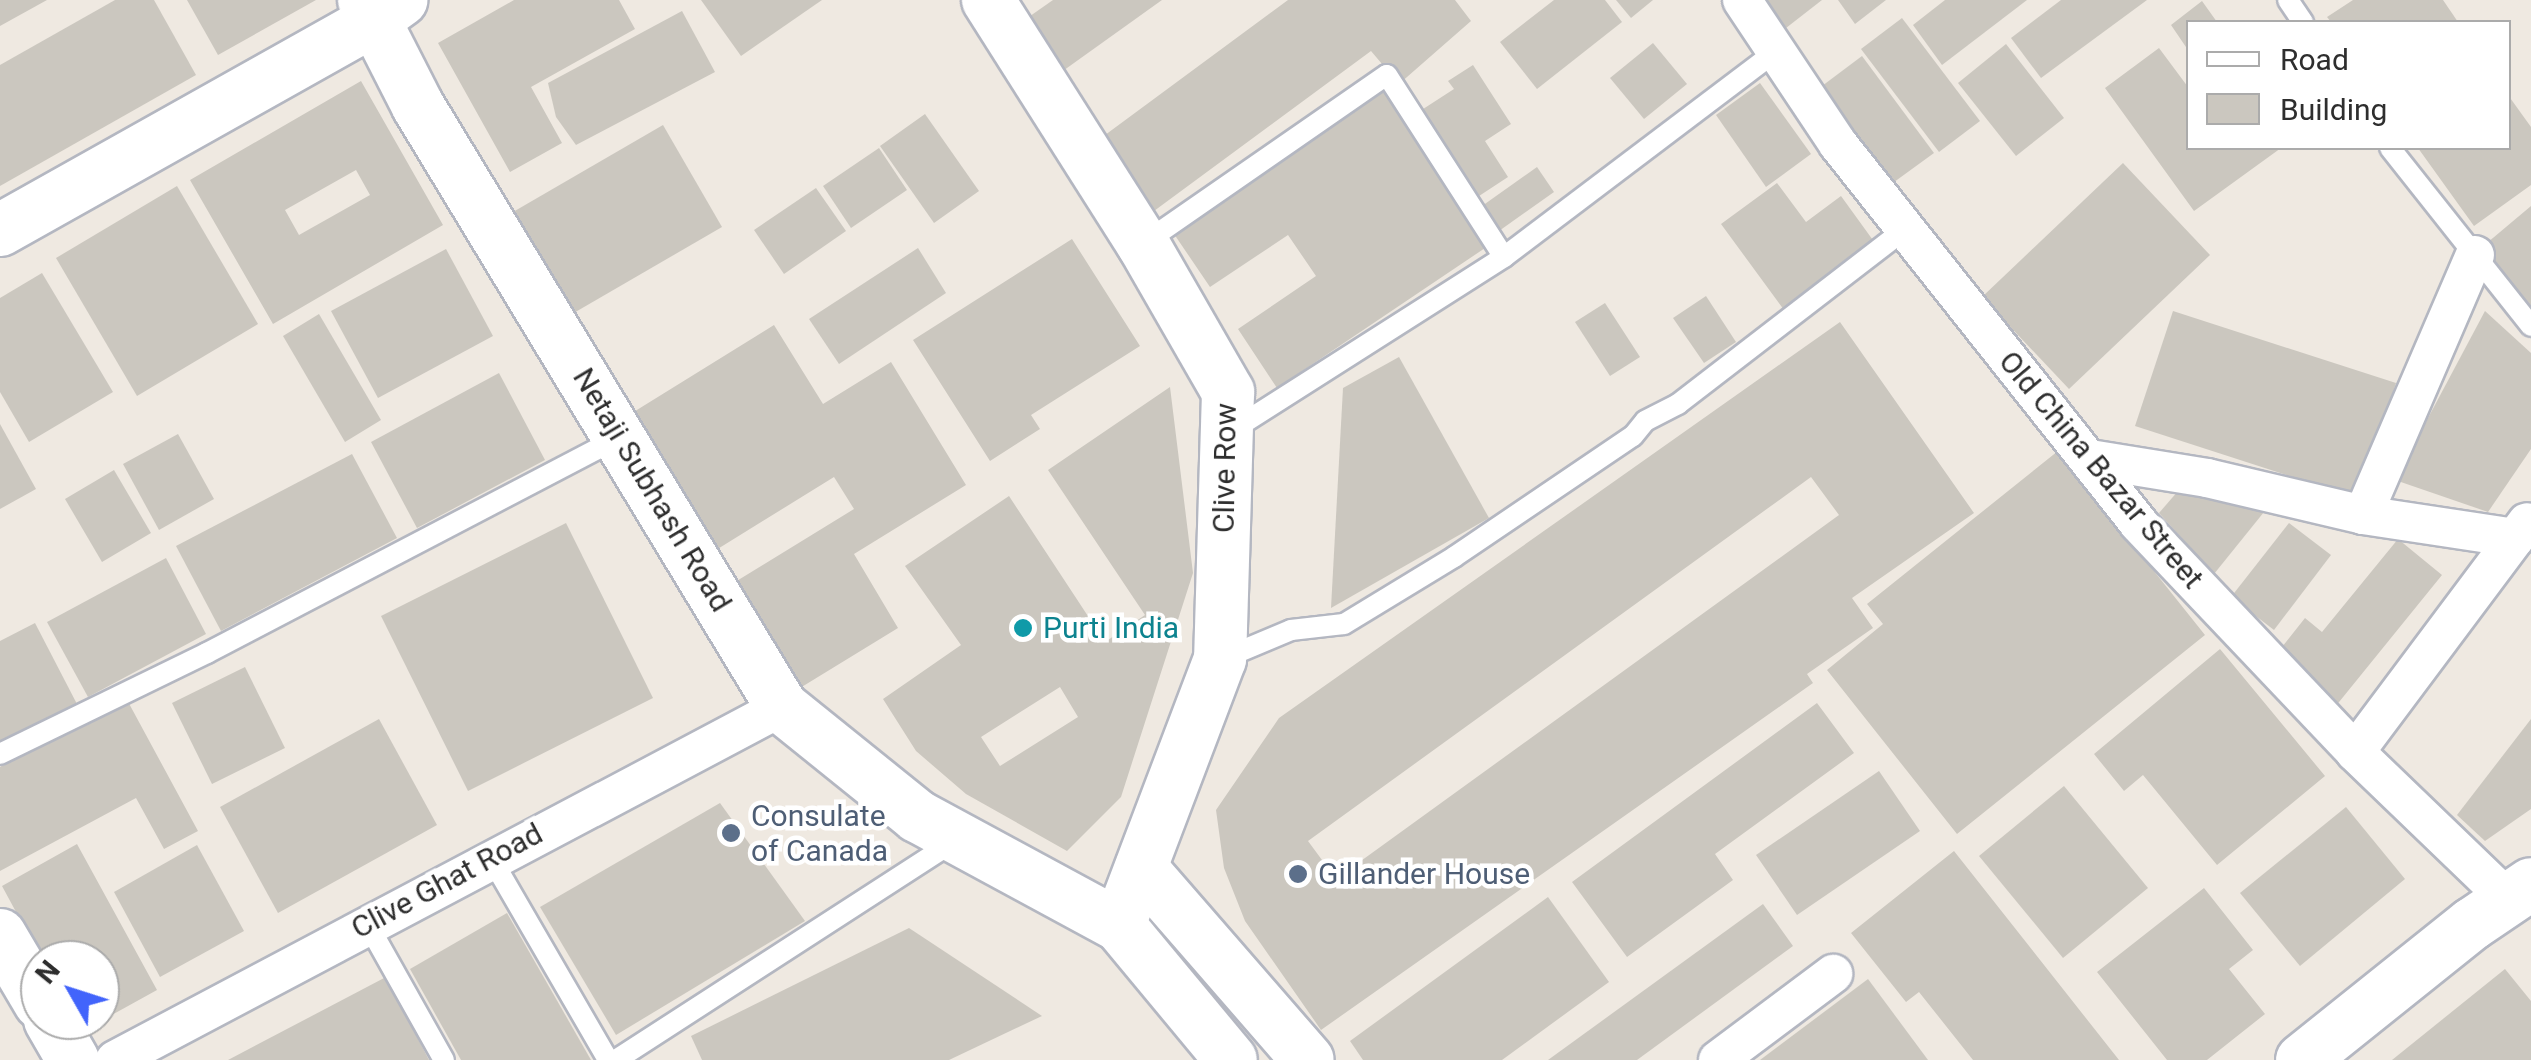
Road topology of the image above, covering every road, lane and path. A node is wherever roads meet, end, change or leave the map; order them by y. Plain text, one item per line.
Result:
1 (988, 0) edge
2 (1742, 0) edge
3 (380, 7) edge
4 (1775, 52) junction
5 (2392, 150) edge
6 (1904, 228) junction
7 (0, 230) edge
8 (1143, 244) junction
9 (2475, 255) junction
10 (1504, 258) junction
11 (2531, 326) edge
12 (1227, 433) junction
13 (620, 438) junction
14 (2090, 458) junction
15 (2362, 515) junction
16 (2523, 527) edge
17 (1220, 660) junction
18 (782, 707) junction
19 (2354, 752) junction
20 (0, 754) edge
21 (956, 839) junction
22 (491, 858) junction
23 (1141, 868) junction
24 (1042, 884) junction
25 (2520, 892) edge
26 (367, 922) junction
27 (1119, 925) junction
28 (0, 935) edge
29 (20, 970) edge
30 (1832, 974) dead end
31 (115, 1060) edge
32 (444, 1060) edge
33 (608, 1060) edge
34 (616, 1060) edge
35 (1231, 1060) edge
36 (1308, 1060) edge
37 (1718, 1060) edge
38 (2302, 1060) edge

1 - 8 main road, Clive Row
2 - 4 street, Old China Bazar Street
3 - 7 main road
3 - 13 main road, Netaji Subhash Road
4 - 6 street, Old China Bazar Street
4 - 10 lane
5 - 9 lane
6 - 14 street, Old China Bazar Street
6 - 17 lane
8 - 10 lane
8 - 12 main road, Clive Row
9 - 11 lane
9 - 15 street
10 - 12 lane
12 - 17 main road, Clive Row
13 - 18 main road, Netaji Subhash Road
13 - 20 lane
14 - 15 street
14 - 19 street, Old China Bazar Street
15 - 16 street
16 - 19 street
17 - 23 main road, Clive Row
18 - 21 main road, Netaji Subhash Road
18 - 22 street, Clive Ghat Road
19 - 25 street, Old China Bazar Street
21 - 24 main road, Netaji Subhash Road
21 - 34 lane
22 - 26 street, Clive Ghat Road
22 - 33 lane
23 - 24 main road
23 - 27 main road, Clive Row
23 - 36 main road
24 - 27 main road, Netaji Subhash Road
25 - 38 main road
26 - 31 street, Clive Ghat Road
26 - 32 lane
27 - 35 main road, Netaji Subhash Road
28 - 29 main road
30 - 37 street

